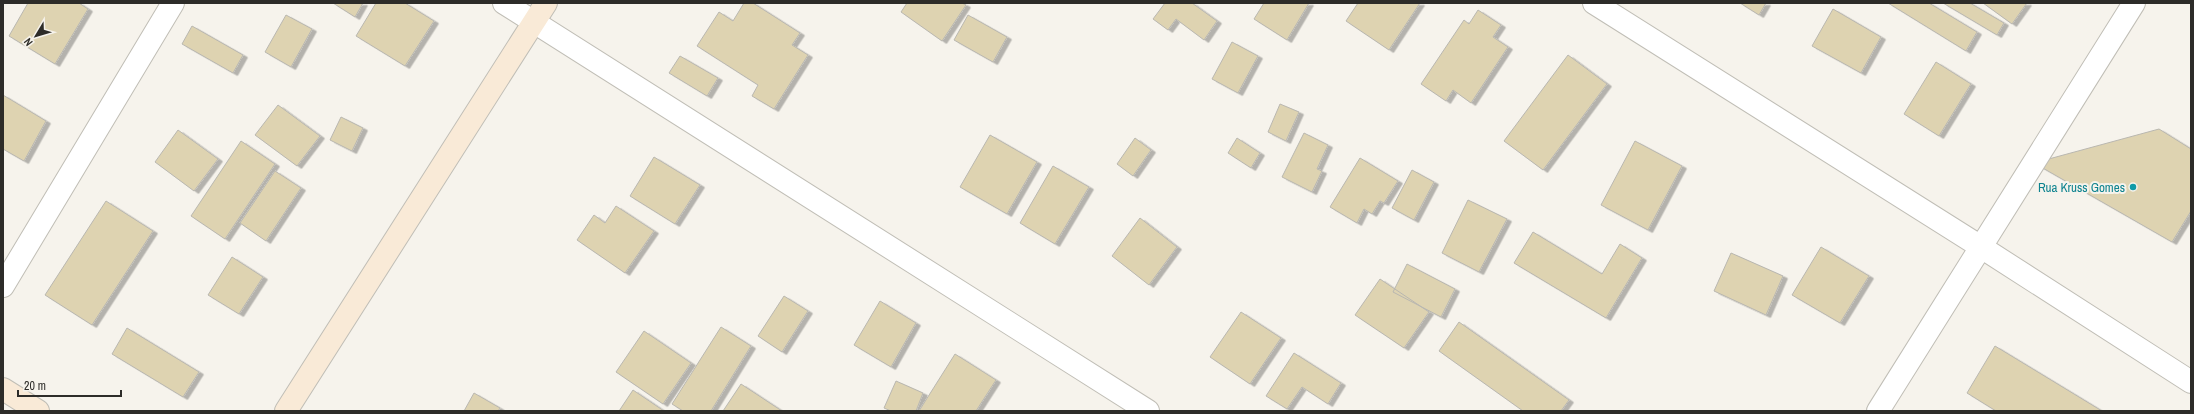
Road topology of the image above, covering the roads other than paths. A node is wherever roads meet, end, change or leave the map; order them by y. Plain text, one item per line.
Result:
1 (173, 3) edge
2 (504, 3) edge
3 (546, 3) edge
4 (1594, 3) edge
5 (2134, 3) edge
6 (534, 22) junction
7 (1981, 247) junction
8 (3, 286) edge
9 (2191, 382) edge
10 (3, 389) edge
11 (38, 411) edge
12 (286, 411) edge
13 (1148, 411) edge
14 (1878, 411) edge

1 - 8 street
2 - 6 street
3 - 6 street
4 - 7 street
5 - 7 street
6 - 12 street
6 - 13 street
7 - 9 street
7 - 14 street
10 - 11 street

